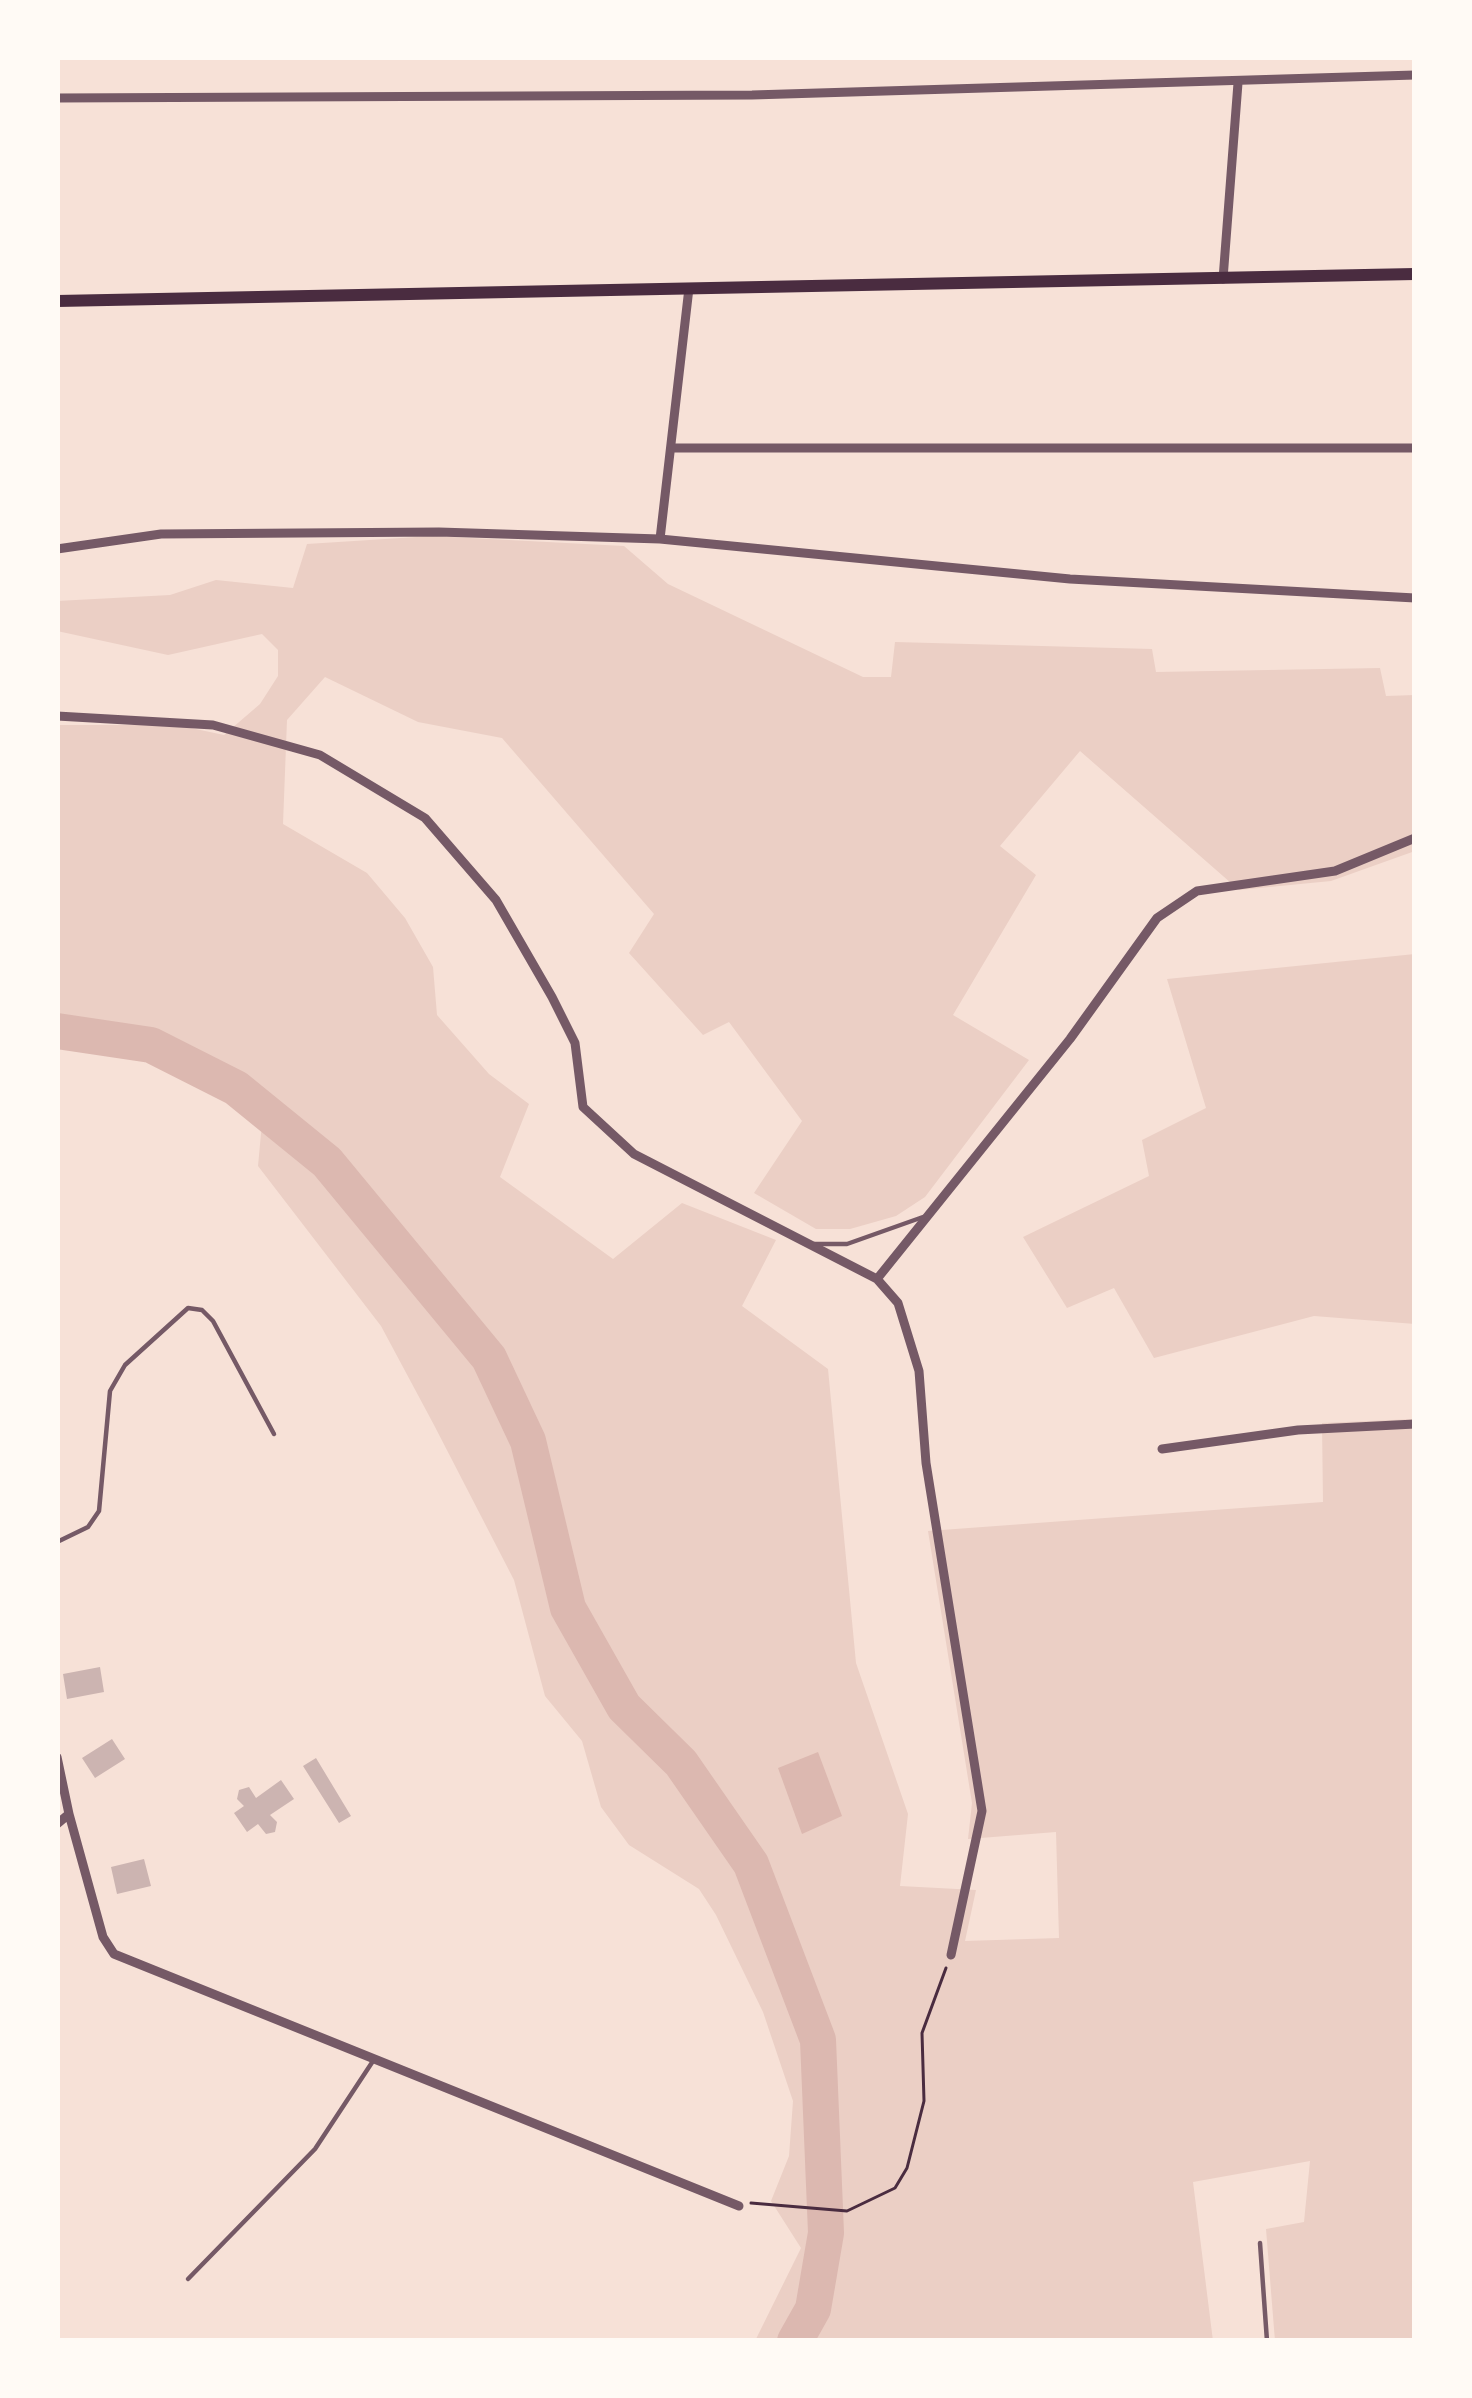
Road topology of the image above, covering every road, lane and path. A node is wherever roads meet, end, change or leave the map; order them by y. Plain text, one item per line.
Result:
1 (1415, 75) edge
2 (1238, 83) junction
3 (57, 98) edge
4 (1415, 274) edge
5 (1222, 279) junction
6 (689, 288) junction
7 (57, 301) edge
8 (671, 448) junction
9 (1415, 448) edge
10 (660, 539) junction
11 (57, 549) edge
12 (1415, 598) edge
13 (57, 716) edge
14 (1415, 838) edge
15 (928, 1215) junction
16 (804, 1244) junction
17 (877, 1279) junction
18 (1415, 1424) edge
19 (274, 1434) dead end
20 (1162, 1449) dead end
21 (57, 1542) edge
22 (57, 1757) edge
23 (69, 1814) junction
24 (57, 1824) edge
25 (951, 1955) joint
26 (376, 2056) junction
27 (739, 2206) joint
28 (1260, 2243) dead end
29 (188, 2279) dead end
30 (1267, 2341) edge

1 - 2 street
2 - 3 street
2 - 5 street
4 - 5 main road
5 - 6 main road
6 - 7 main road
6 - 8 street
8 - 9 street
8 - 10 street
10 - 11 street
10 - 12 street
13 - 16 street
14 - 15 street
15 - 16 lane
15 - 17 street
16 - 17 street
17 - 25 street
18 - 20 street
19 - 21 lane
22 - 23 street
23 - 24 street
23 - 26 street
25 - 27 path
26 - 27 street
26 - 29 lane
28 - 30 lane

